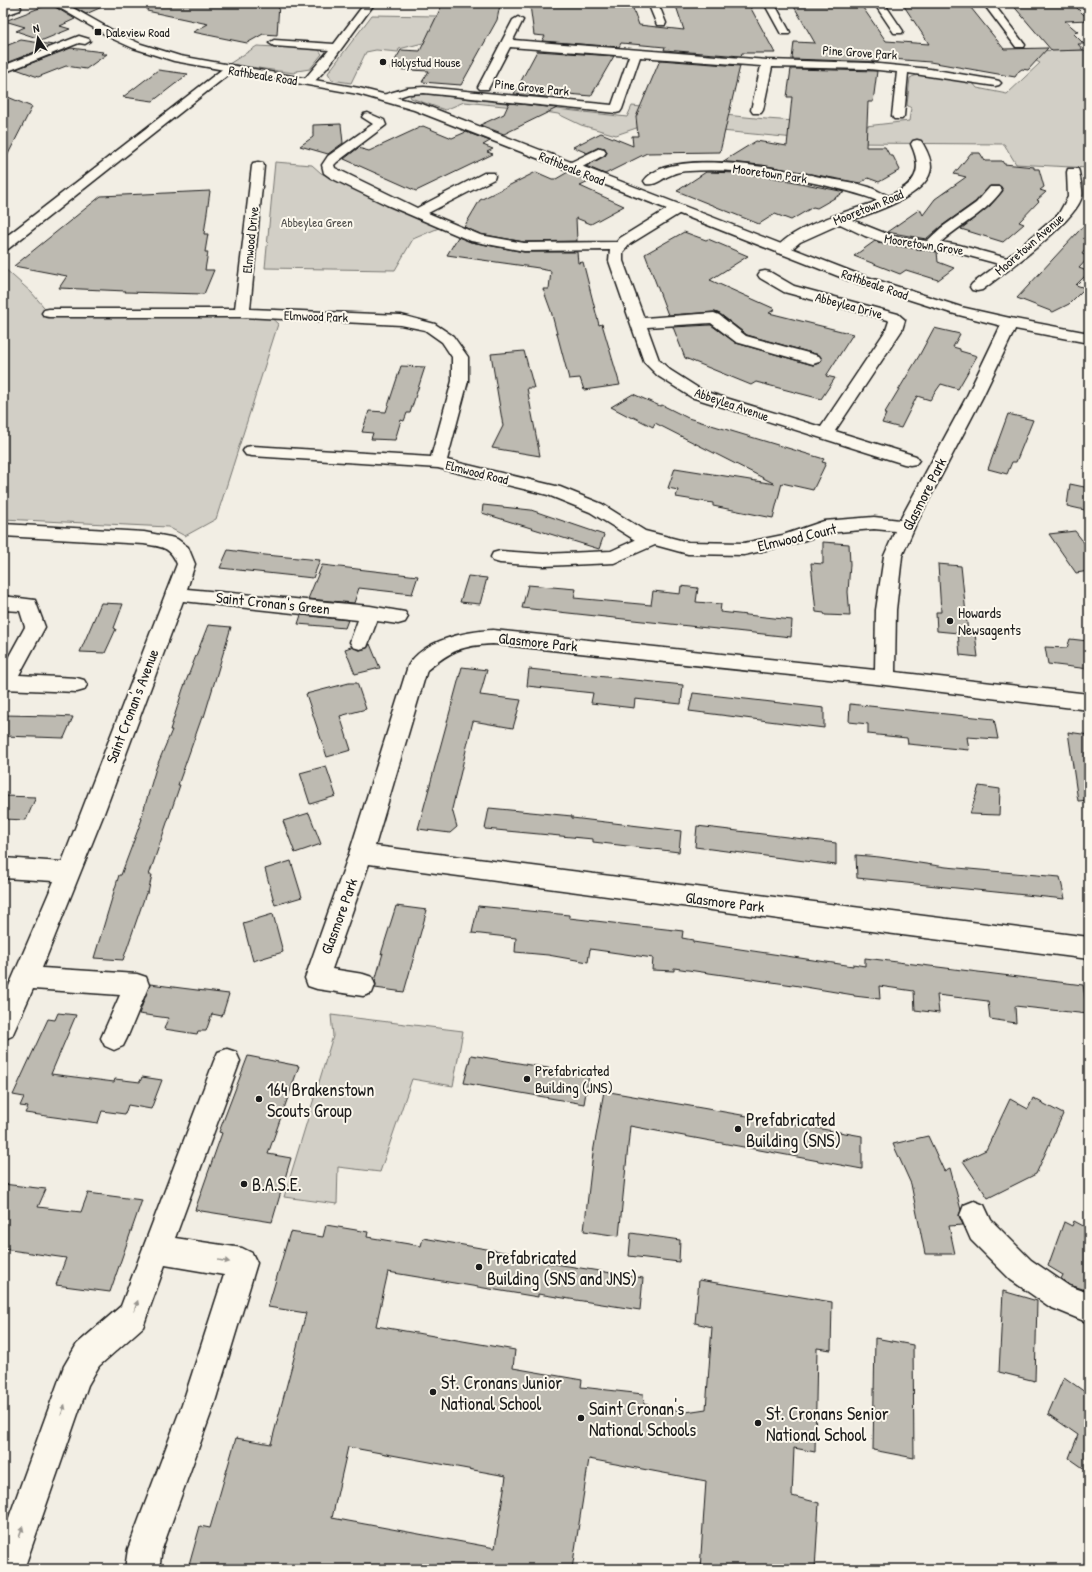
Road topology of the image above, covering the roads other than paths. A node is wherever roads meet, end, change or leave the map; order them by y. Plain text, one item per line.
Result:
1 (56, 3) edge
2 (370, 3) edge
3 (653, 3) edge
4 (769, 3) edge
5 (879, 3) edge
6 (988, 3) edge
7 (518, 20) dead end
8 (661, 23) dead end
9 (898, 31) dead end
10 (785, 32) dead end
11 (85, 41) dead end
12 (274, 43) dead end
13 (508, 43) junction
14 (1020, 45) dead end
15 (337, 47) junction
16 (636, 53) junction
17 (767, 63) junction
18 (6, 66) edge
19 (229, 69) junction
20 (903, 69) junction
21 (308, 82) junction
22 (995, 83) dead end
23 (484, 87) dead end
24 (387, 97) junction
25 (757, 110) dead end
26 (898, 116) dead end
27 (368, 117) dead end
28 (917, 144) dead end
29 (600, 152) dead end
30 (258, 166) dead end
31 (572, 167) junction
32 (1073, 172) dead end
33 (488, 176) dead end
34 (651, 181) dead end
35 (995, 190) dead end
36 (889, 201) junction
37 (677, 209) junction
38 (417, 213) junction
39 (840, 219) junction
40 (3, 246) edge
41 (620, 246) junction
42 (930, 246) junction
43 (782, 250) junction
44 (1010, 263) junction
45 (765, 275) dead end
46 (977, 287) dead end
47 (48, 313) dead end
48 (242, 313) junction
49 (637, 323) junction
50 (1010, 323) junction
51 (1089, 338) edge
52 (813, 360) dead end
53 (825, 433) junction
54 (252, 451) dead end
55 (910, 460) dead end
56 (438, 463) junction
57 (906, 526) junction
58 (3, 530) edge
59 (652, 539) junction
60 (688, 548) joint
61 (500, 557) dead end
62 (176, 594) junction
63 (3, 603) edge
64 (370, 613) junction
65 (398, 616) dead end
66 (360, 642) dead end
67 (886, 678) junction
68 (4, 682) edge
69 (77, 685) dead end
70 (1089, 702) edge
71 (361, 854) junction
72 (3, 868) edge
73 (68, 872) junction
74 (1089, 948) edge
75 (26, 978) junction
76 (363, 985) dead end
77 (3, 1028) edge
78 (114, 1038) dead end
79 (226, 1061) dead end
80 (974, 1215) dead end
81 (156, 1249) junction
82 (1089, 1308) edge
83 (7, 1569) edge
84 (142, 1569) edge

1 - 19 street, Rathbeale Road
2 - 15 street
3 - 8 street
4 - 10 street
5 - 9 street
6 - 14 street
7 - 13 street
11 - 18 street
12 - 15 street
13 - 16 street, Pine Grove Park
13 - 23 street
15 - 21 street
16 - 17 street, Pine Grove Park
16 - 24 street, Pine Grove Park
17 - 20 street, Pine Grove Park
17 - 25 street
19 - 21 street, Rathbeale Road
19 - 40 street
20 - 22 street, Pine Grove Park
20 - 26 street, Pine Grove Park
21 - 24 street, Rathbeale Road
24 - 31 street, Rathbeale Road
27 - 38 street
28 - 36 street, Mooretown Road
29 - 31 street
30 - 48 street, Elmwood Drive
31 - 37 street, Rathbeale Road
32 - 44 street, Mooretown Avenue
33 - 38 street
34 - 36 street, Mooretown Park
35 - 42 street
36 - 39 street, Mooretown Road
37 - 41 street
37 - 43 street, Rathbeale Road
38 - 41 street
39 - 42 street, Mooretown Grove
39 - 43 street, Mooretown Road
41 - 49 street, Abbeylea Avenue
42 - 44 street, Mooretown Grove
43 - 50 street, Rathbeale Road
44 - 46 street, Mooretown Avenue
45 - 53 street, Abbeylea Drive
47 - 48 street, Elmwood Park
48 - 56 street, Elmwood Park
49 - 52 street
49 - 53 street, Abbeylea Avenue
50 - 51 street, Rathbeale Road
50 - 57 street, Glasmore Park
53 - 55 street, Abbeylea Avenue
54 - 56 street, Elmwood Road
56 - 59 street, Elmwood Road
57 - 60 street, Elmwood Court
57 - 67 street, Glasmore Park
58 - 62 street, Saint Cronan's Avenue
59 - 60 street, Elmwood Road
59 - 61 street
62 - 64 street, Saint Cronan's Green
62 - 73 street, Saint Cronan's Avenue
63 - 68 street
64 - 65 street, Saint Cronan's Green
64 - 66 street
67 - 70 street, Glasmore Park
67 - 71 street, Glasmore Park
68 - 69 street
71 - 74 street, Glasmore Park
71 - 76 street, Glasmore Park
72 - 73 street
73 - 75 street, Saint Cronan's Avenue
75 - 77 street, Saint Cronan's Avenue
75 - 78 street
79 - 81 street
80 - 82 street
83 -> 81 street
81 -> 84 street

